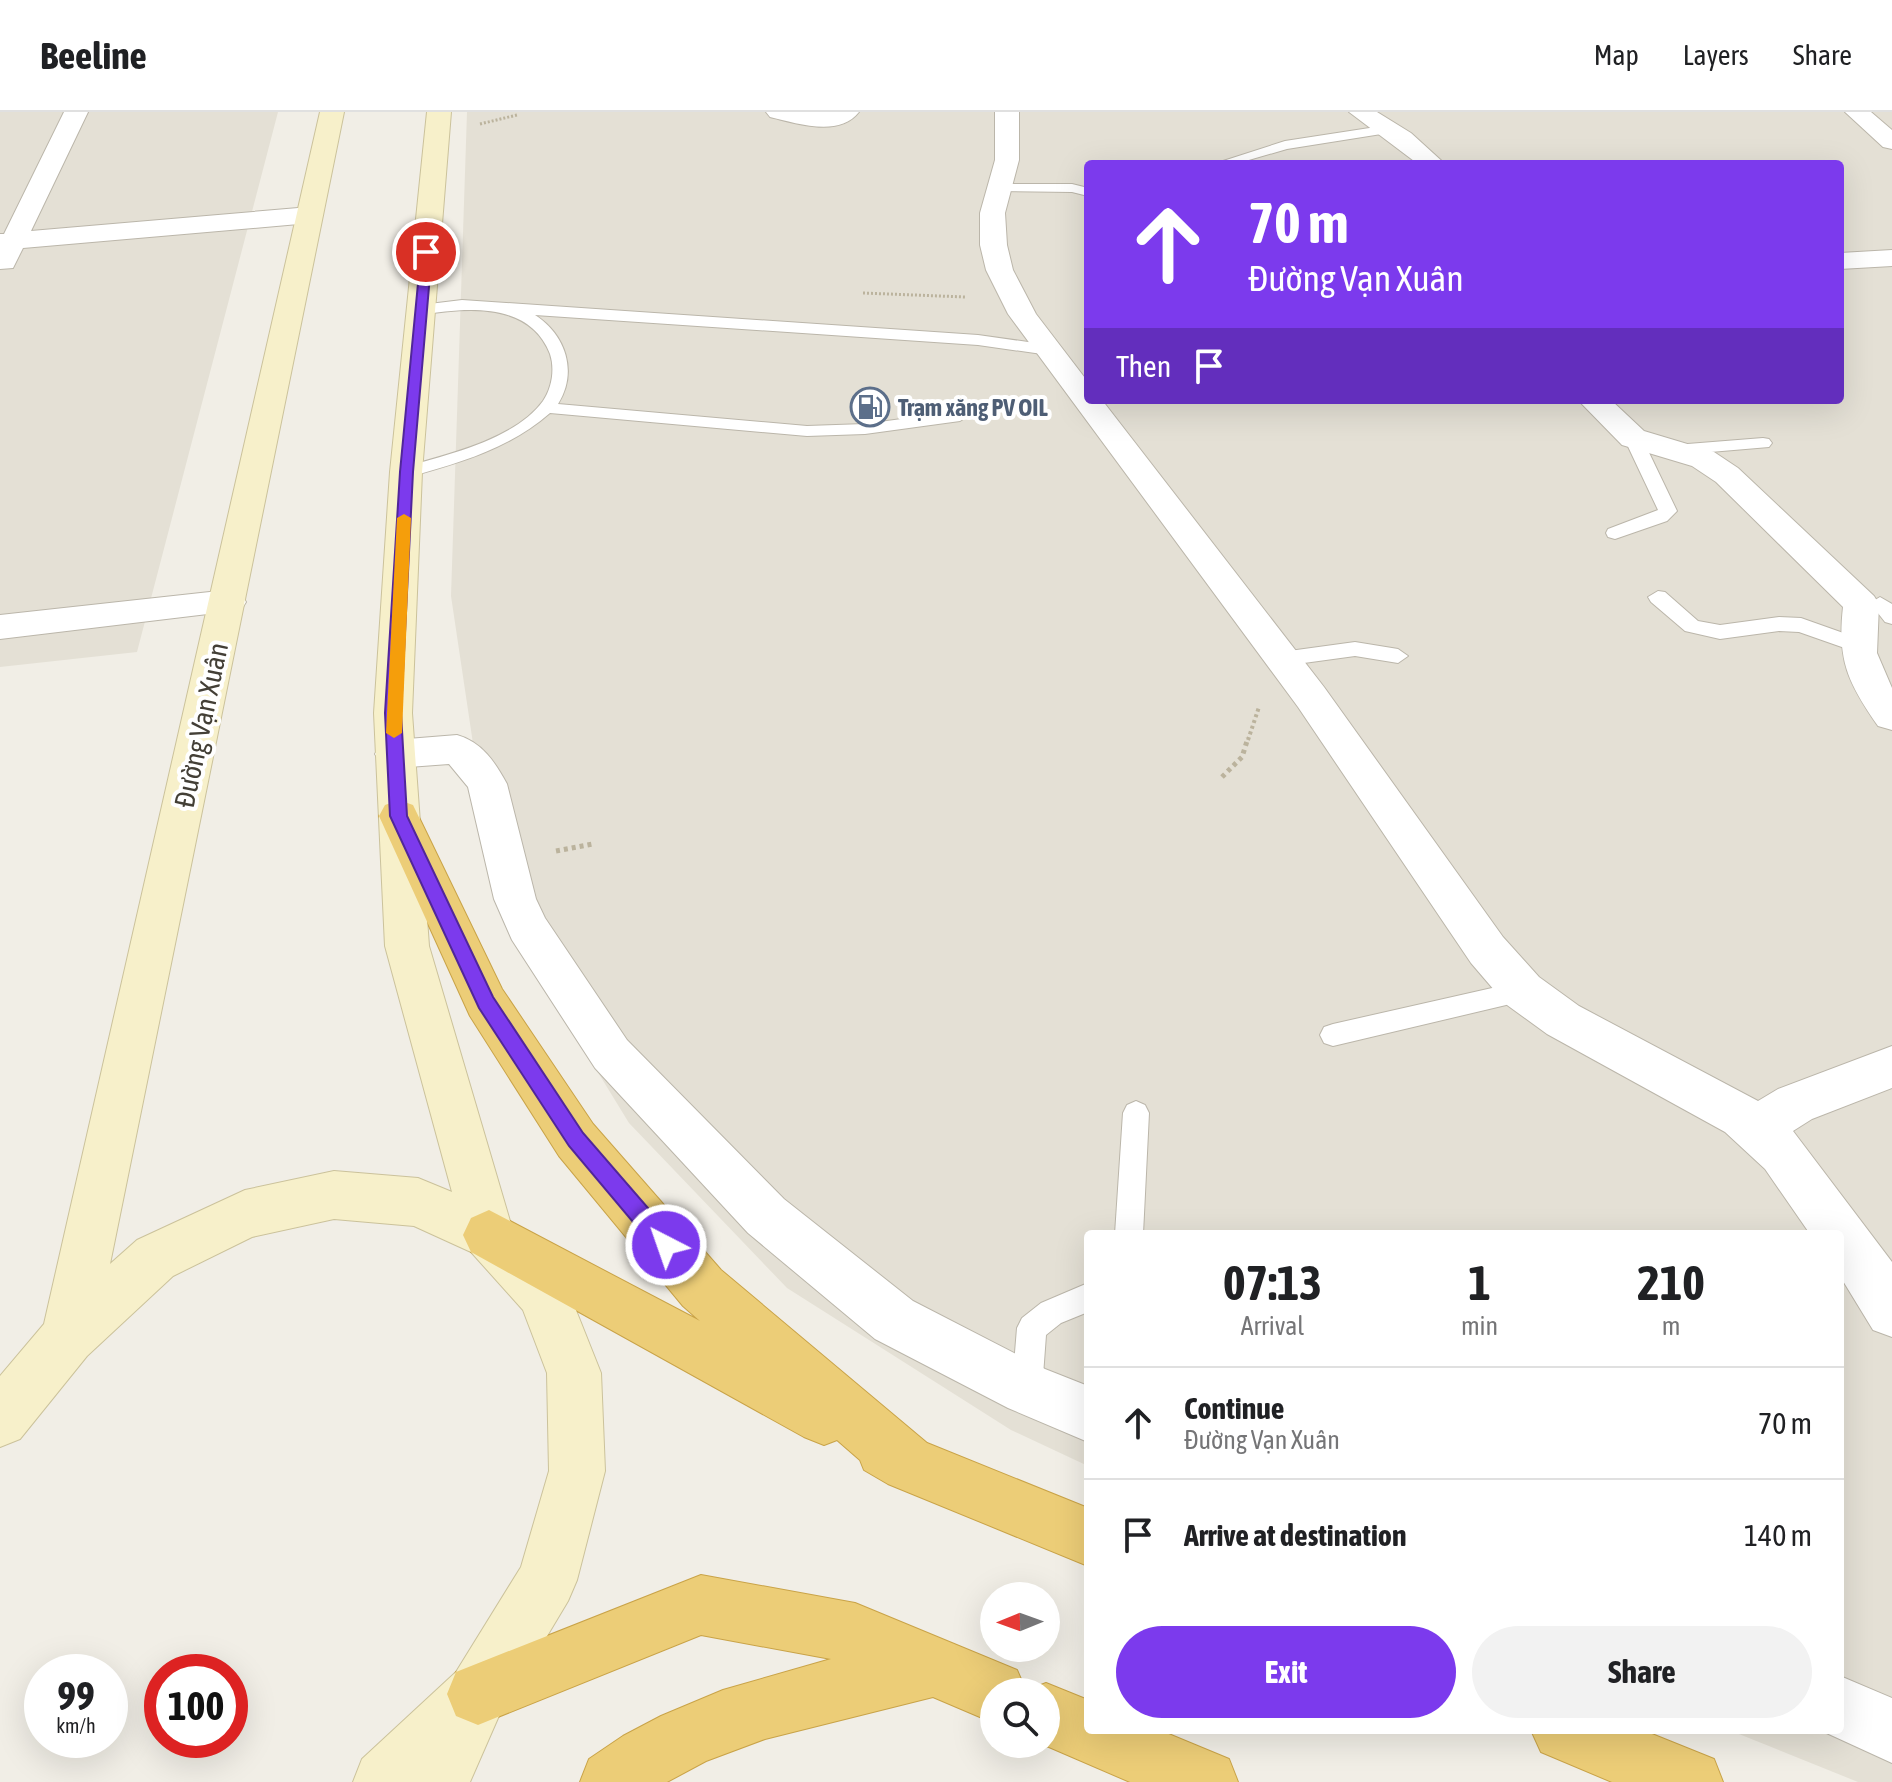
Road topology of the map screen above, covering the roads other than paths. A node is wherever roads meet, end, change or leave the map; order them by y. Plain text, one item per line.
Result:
1 (76, 112) edge
2 (332, 112) edge
3 (439, 112) edge
4 (778, 112) edge
5 (847, 112) edge
6 (1007, 112) edge
7 (1361, 112) edge
8 (1857, 112) edge
9 (1389, 129) junction
10 (1892, 142) edge
11 (1234, 160) edge
12 (1428, 160) edge
13 (998, 188) junction
14 (1084, 191) edge
15 (310, 215) junction
16 (7, 241) edge
17 (1892, 258) edge
18 (1844, 261) edge
19 (0, 268) edge
20 (512, 309) junction
21 (421, 310) junction
22 (1049, 350) junction
23 (1084, 394) edge
24 (1092, 404) edge
25 (1597, 404) edge
26 (547, 408) junction
27 (960, 416) dead end
28 (1633, 438) junction
29 (1763, 443) dead end
30 (1675, 450) junction
31 (406, 472) junction
32 (1615, 533) dead end
33 (1658, 597) dead end
34 (228, 602) junction
35 (1881, 606) edge
36 (0, 627) edge
37 (1856, 645) junction
38 (1398, 656) dead end
39 (1288, 667) junction
40 (1892, 716) edge
41 (395, 754) junction
42 (399, 816) junction
43 (1523, 991) junction
44 (1333, 1035) dead end
45 (1892, 1067) edge
46 (1136, 1113) dead end
47 (1764, 1136) junction
48 (1129, 1230) edge
49 (1838, 1230) edge
50 (489, 1235) junction
51 (1844, 1239) edge
52 (1084, 1299) edge
53 (1892, 1311) edge
54 (68, 1337) junction
55 (1027, 1389) junction
56 (1084, 1412) edge
57 (0, 1419) edge
58 (908, 1464) junction
59 (1084, 1535) edge
60 (933, 1666) junction
61 (980, 1686) edge
62 (478, 1694) junction
63 (1844, 1709) edge
64 (1060, 1720) edge
65 (1084, 1730) edge
66 (1892, 1731) edge
67 (1093, 1734) edge
68 (1573, 1734) edge
69 (385, 1782) edge
70 (437, 1782) edge
71 (612, 1782) edge
72 (1206, 1782) edge
73 (1691, 1782) edge

1 - 16 street
2 - 15 main road, Đường Vạn Xuân
3 - 21 main road
4 - 5 street
6 - 13 street
7 - 9 street
8 - 10 street
9 - 11 lane
9 - 12 street
13 - 14 lane
13 - 22 street
15 - 16 street
15 - 34 main road, Đường Vạn Xuân
16 - 19 street
17 - 18 street
20 - 21 lane
20 - 22 lane
20 - 26 lane
21 - 31 main road
22 - 23 street
24 - 39 street
25 - 28 street
26 - 27 lane
26 - 31 lane
28 - 30 street
28 - 32 lane
29 - 30 lane
30 - 35 street
31 - 41 main road
33 - 37 lane
34 - 36 street
34 - 54 main road, Đường Vạn Xuân
35 - 37 street
37 - 40 street
38 - 39 lane
39 - 43 street
41 - 42 main road
41 - 55 street
42 - 50 main road
42 - 58 highway
43 - 44 lane
43 - 47 street
45 - 47 street
46 - 48 lane
47 - 49 street
50 - 54 main road
50 - 58 highway
50 - 62 main road
51 - 53 street
52 - 55 lane
54 - 57 main road
55 - 56 street
58 - 59 highway
60 - 61 highway
60 - 62 highway
60 - 71 highway
62 - 69 main road
62 - 70 main road
63 - 66 street
64 - 65 highway
67 - 72 highway
68 - 73 highway

